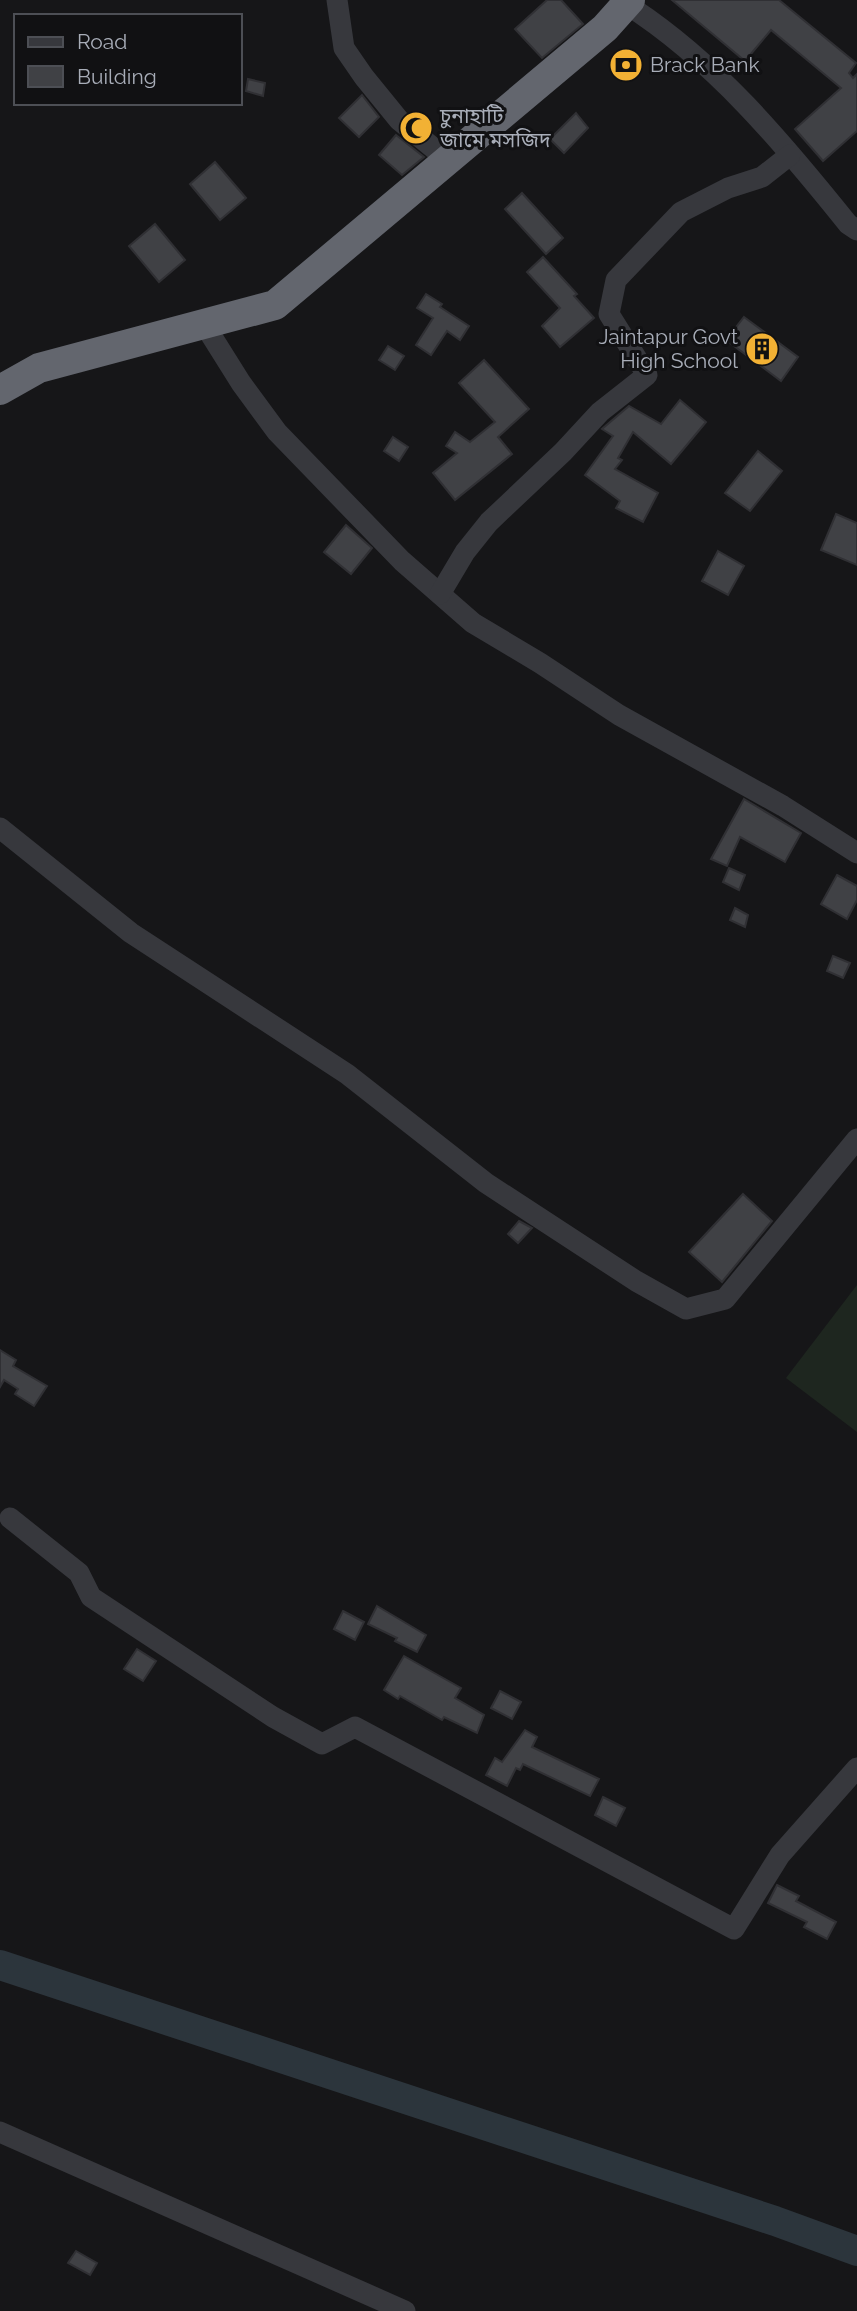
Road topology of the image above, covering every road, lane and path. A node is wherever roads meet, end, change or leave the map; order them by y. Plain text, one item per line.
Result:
1 (337, 0) edge
2 (628, 2) edge
3 (790, 155) junction
4 (448, 160) junction
5 (857, 230) edge
6 (204, 324) junction
7 (0, 390) edge
8 (440, 594) junction
9 (0, 828) edge
10 (857, 853) edge
11 (857, 1139) edge
12 (10, 1518) dead end
13 (857, 1768) edge
14 (0, 2132) edge
15 (405, 2311) edge

1 - 4 street
2 - 3 street
2 - 4 highway
3 - 5 street
3 - 8 street
4 - 6 highway
6 - 7 highway
6 - 8 street
8 - 10 street
9 - 11 street
12 - 13 street
14 - 15 street

